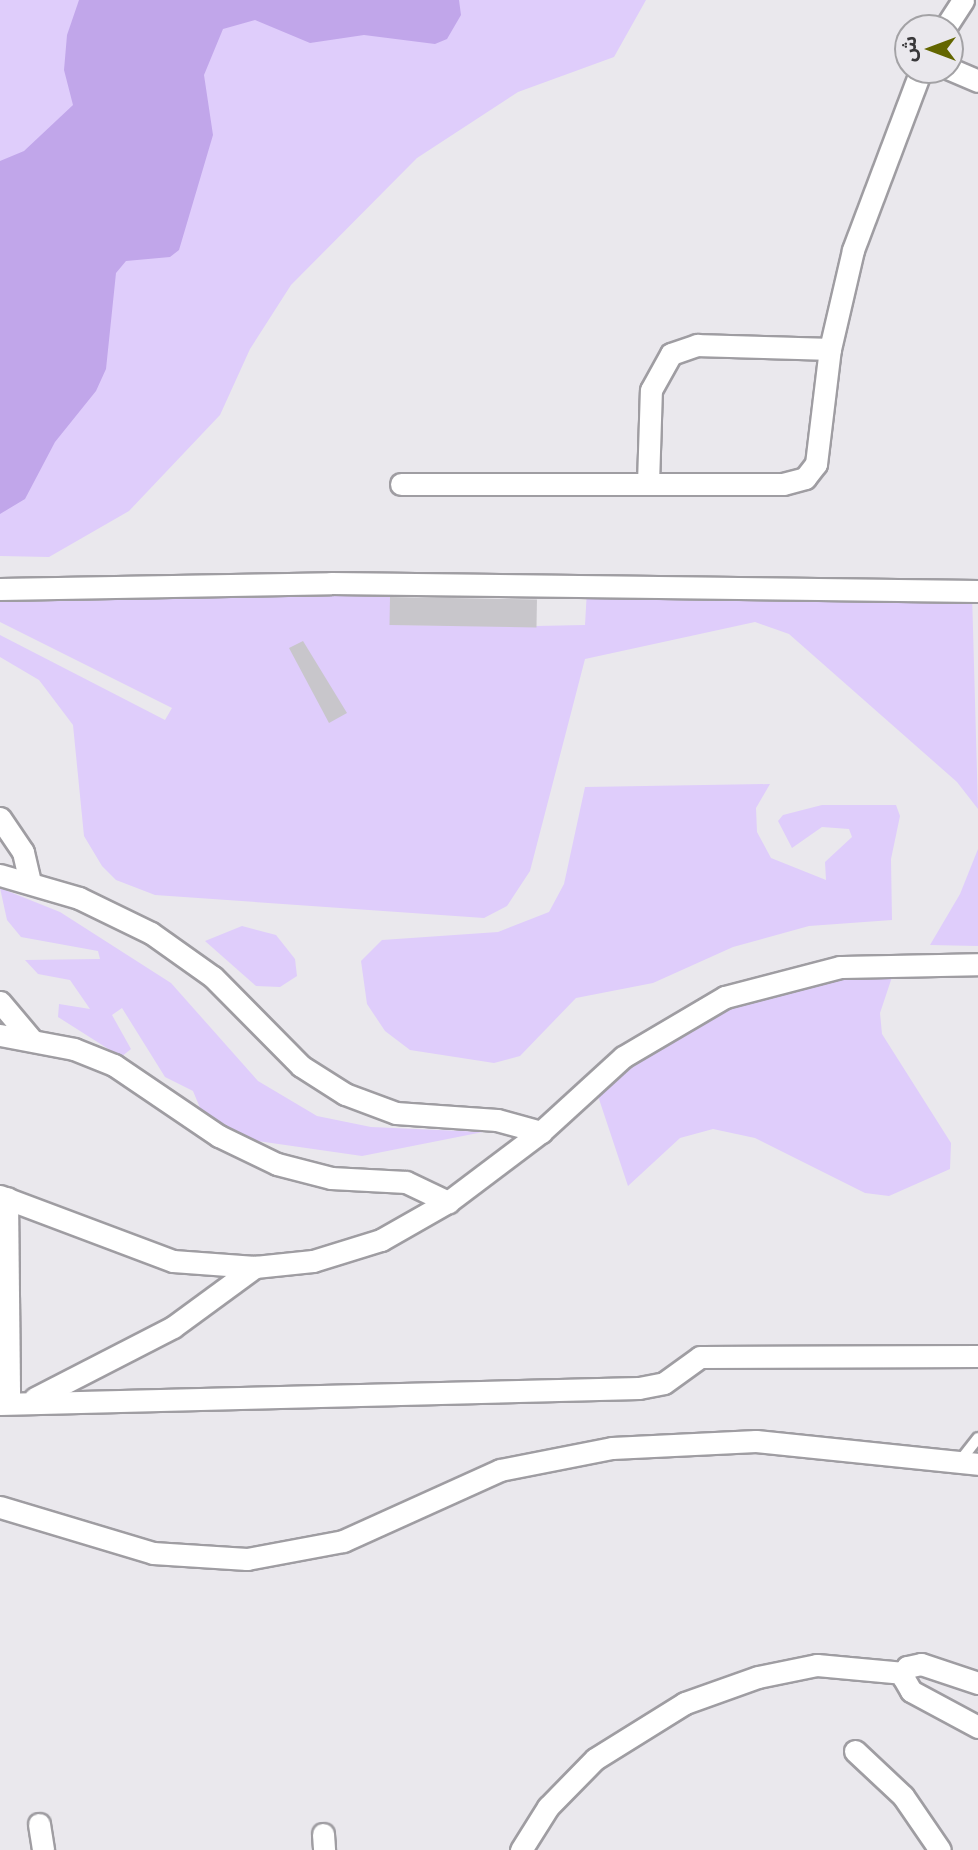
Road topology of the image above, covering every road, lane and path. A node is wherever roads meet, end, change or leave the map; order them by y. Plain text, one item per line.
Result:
1 (916, 84) edge
2 (830, 349) junction
3 (648, 483) junction
4 (401, 484) dead end
5 (0, 589) edge
6 (978, 591) edge
7 (0, 818) edge
8 (0, 875) edge
9 (30, 882) junction
10 (978, 964) edge
11 (0, 1002) edge
12 (0, 1035) edge
13 (32, 1040) junction
14 (541, 1132) junction
15 (4, 1197) edge
16 (448, 1202) junction
17 (255, 1268) junction
18 (978, 1356) edge
19 (11, 1403) edge
20 (978, 1438) edge
21 (969, 1462) edge
22 (0, 1507) edge
23 (904, 1673) junction
24 (978, 1683) edge
25 (978, 1727) edge
26 (855, 1752) dead end
27 (39, 1824) dead end
28 (43, 1850) edge
29 (521, 1850) edge
30 (940, 1850) edge

1 - 2 street
2 - 3 street
2 - 3 street
3 - 4 street
5 - 6 street
7 - 9 street
8 - 9 street
9 - 14 street
10 - 14 street
11 - 13 street
12 - 13 street
13 - 16 street
14 - 16 street
15 - 17 street
15 - 19 street
16 - 17 street
17 - 19 street
18 - 19 street
20 - 21 lane
21 - 22 street
23 - 24 street
23 - 25 street
23 - 29 street
26 - 30 street
27 - 28 street

